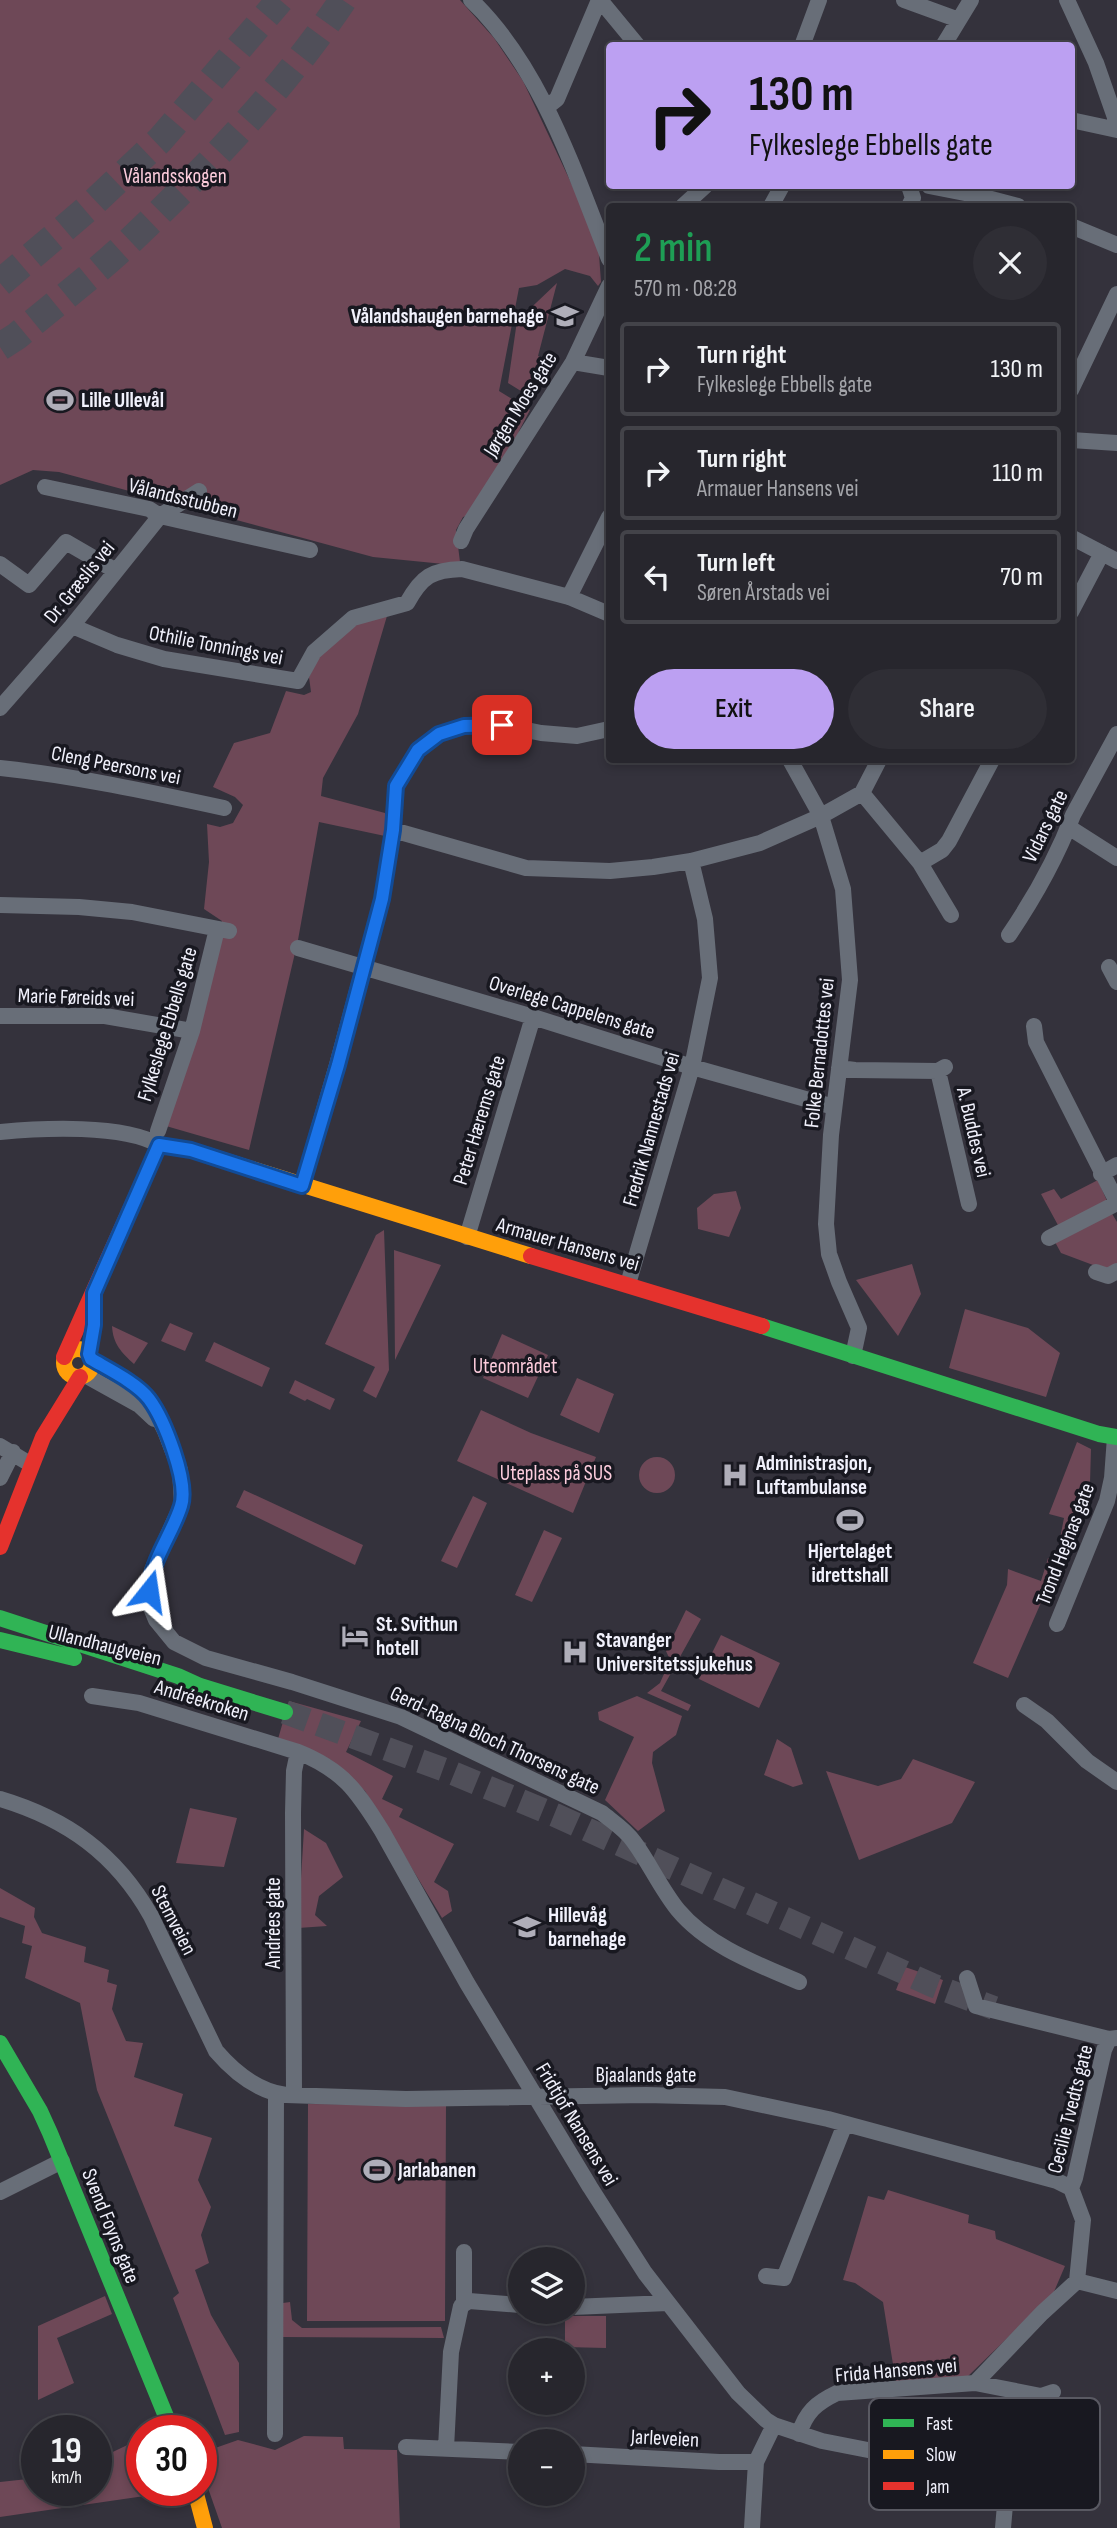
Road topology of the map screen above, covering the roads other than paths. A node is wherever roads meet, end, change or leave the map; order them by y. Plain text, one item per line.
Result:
1 (471, 0) edge
2 (599, 0) edge
3 (819, 0) edge
4 (904, 0) edge
5 (971, 0) edge
6 (1067, 0) edge
7 (959, 20) junction
8 (637, 42) edge
9 (803, 42) edge
10 (945, 42) edge
11 (547, 107) junction
12 (1075, 121) edge
13 (1117, 123) edge
14 (1117, 130) edge
15 (702, 189) edge
16 (944, 189) edge
17 (686, 203) edge
18 (1007, 203) edge
19 (1075, 228) edge
20 (1117, 245) edge
21 (606, 252) edge
22 (606, 292) edge
23 (1117, 294) edge
24 (573, 362) junction
25 (606, 368) edge
26 (1075, 382) edge
27 (1075, 440) edge
28 (1117, 443) edge
29 (45, 488) dead end
30 (199, 491) dead end
31 (160, 516) junction
32 (606, 523) edge
33 (1075, 539) edge
34 (461, 541) dead end
35 (310, 550) dead end
36 (1110, 557) edge
37 (0, 565) edge
38 (116, 571) junction
39 (569, 597) junction
40 (1075, 606) edge
41 (606, 613) edge
42 (72, 626) junction
43 (0, 708) edge
44 (606, 730) edge
45 (1117, 734) edge
46 (792, 763) edge
47 (877, 763) edge
48 (990, 763) edge
49 (0, 768) edge
50 (862, 793) junction
51 (224, 808) dead end
52 (821, 816) junction
53 (1070, 828) junction
54 (393, 830) junction
55 (1117, 858) edge
56 (691, 861) junction
57 (920, 863) junction
58 (0, 905) edge
59 (951, 915) dead end
60 (1009, 935) dead end
61 (298, 948) dead end
62 (364, 968) junction
63 (0, 1016) edge
64 (533, 1017) junction
65 (1034, 1026) dead end
66 (192, 1031) junction
67 (692, 1067) junction
68 (839, 1068) junction
69 (834, 1107) junction
70 (0, 1132) edge
71 (158, 1138) junction
72 (1117, 1165) edge
73 (1101, 1174) junction
74 (302, 1186) junction
75 (1117, 1202) edge
76 (969, 1204) dead end
77 (467, 1237) junction
78 (1049, 1238) dead end
79 (1117, 1271) edge
80 (1096, 1272) dead end
81 (628, 1284) junction
82 (94, 1293) junction
83 (853, 1356) junction
84 (90, 1357) junction
85 (64, 1362) junction
86 (83, 1376) junction
87 (165, 1431) junction
88 (1116, 1437) edge
89 (16, 1456) edge
90 (0, 1478) edge
91 (0, 1512) edge
92 (0, 1547) edge
93 (0, 1618) edge
94 (1057, 1624) dead end
95 (0, 1640) edge
96 (201, 1686) junction
97 (92, 1696) dead end
98 (1024, 1705) dead end
99 (285, 1712) tunnel mouth
100 (298, 1752) junction
101 (1117, 1782) edge
102 (0, 1799) edge
103 (967, 1978) dead end
104 (799, 1982) dead end
105 (1113, 2038) edge
106 (0, 2043) edge
107 (276, 2094) junction
108 (294, 2095) junction
109 (536, 2096) junction
110 (845, 2124) junction
111 (62, 2161) junction
112 (1071, 2188) junction
113 (0, 2192) edge
114 (464, 2252) dead end
115 (766, 2276) dead end
116 (1077, 2281) junction
117 (1117, 2291) edge
118 (464, 2303) junction
119 (668, 2303) junction
120 (508, 2304) edge
121 (585, 2307) edge
122 (975, 2384) junction
123 (1052, 2392) dead end
124 (165, 2415) edge
125 (775, 2425) junction
126 (275, 2434) dead end
127 (799, 2434) junction
128 (406, 2447) dead end
129 (446, 2448) junction
130 (869, 2450) edge
131 (508, 2451) edge
132 (585, 2455) edge
133 (756, 2462) junction
134 (199, 2506) edge
135 (1005, 2510) edge
136 (205, 2528) edge
137 (752, 2528) edge
138 (1003, 2528) edge

1 - 11 street
2 - 8 street
2 - 11 street
3 - 9 street
4 - 7 street
5 - 7 street
6 - 13 street
7 - 10 street
11 - 21 street
12 - 14 street
15 - 17 street
16 - 18 street
19 - 20 street
22 - 24 street, Jørgen Moes gate
23 - 26 street
24 - 25 street
24 - 34 street, Jørgen Moes gate
27 - 28 street
29 - 31 street, Vålandsstubben
30 - 31 street, Dr. Græslis vei
31 - 35 street, Vålandsstubben
31 - 38 street, Dr. Græslis vei
32 - 39 street
33 - 36 street
36 - 40 street
37 - 38 street
38 - 42 street, Dr. Græslis vei
39 - 41 street
39 - 42 street, Othilie Tonnings vei
42 - 43 street, Dr. Græslis vei
44 - 54 street
45 - 53 street, Vidars gate
46 - 52 street, Folke Bernadottes vei
47 - 50 street
48 - 57 street
49 - 51 street, Cleng Peersons vei
50 - 52 street
50 - 57 street
52 - 56 street
52 - 68 street, Folke Bernadottes vei
53 - 55 street
53 - 60 street, Vidars gate
54 - 56 street
54 - 62 street
56 - 67 street, Fredrik Nannestads vei
57 - 59 street
58 - 66 street, Fylkeslege Ebbells gate
61 - 62 street, Overlege Cappelens gate
62 - 64 street, Overlege Cappelens gate
62 - 74 street
63 - 66 street, Marie Føreids vei
64 - 67 street, Overlege Cappelens gate
64 - 77 street, Peter Hærems gate
65 - 73 street
66 - 71 street, Fylkeslege Ebbells gate
67 - 69 street, Overlege Cappelens gate
67 - 81 street, Fredrik Nannestads vei
68 - 69 street, Folke Bernadottes vei
68 - 76 street, A. Buddes vei
69 - 83 street, Folke Bernadottes vei
70 - 71 street, Armauer Hansens vei
71 - 74 street, Armauer Hansens vei
71 - 82 street, Fylkeslege Ebbells gate
72 - 73 street
73 - 75 street
74 - 77 street, Armauer Hansens vei
75 - 78 street
77 - 81 street, Armauer Hansens vei
79 - 80 street
81 - 83 street, Armauer Hansens vei
82 - 84 street, Fylkeslege Ebbells gate
82 - 85 street, Fylkeslege Ebbells gate
83 - 88 street, Armauer Hansens vei
84 - 85 street
84 - 86 street, Fylkeslege Ebbells gate
84 - 87 street, Gerd-Ragna Bloch Thorsens gate
85 - 86 street
85 - 89 street, Fylkeslege Ebbells gate
86 - 87 street, Gerd-Ragna Bloch Thorsens gate
86 - 89 street, Fylkeslege Ebbells gate
87 - 104 street, Gerd-Ragna Bloch Thorsens gate
88 - 94 street, Trond Hegnas gate
89 - 90 street, Fylkeslege Ebbells gate
89 - 91 street, Fylkeslege Ebbells gate
89 - 92 street, Fylkeslege Ebbells gate
93 - 96 street, Ullandhaugveien
95 - 96 street, Ullandhaugveien
96 - 99 street, Ullandhaugveien
97 - 100 street, Andréekroken
98 - 101 street
100 - 108 street, Andrées gate
100 - 109 street, Fridtjof Nansens vei
102 - 107 street, Stemveien
103 - 105 street, Cecilie Tvedts gate
105 - 112 street, Cecilie Tvedts gate
106 - 111 street, Svend Foyns gate
107 - 108 street, Bjaalands gate
107 - 126 street
108 - 109 street, Bjaalands gate
109 - 110 street, Bjaalands gate
109 - 119 street, Fridtjof Nansens vei
110 - 112 street, Bjaalands gate
110 - 115 street
111 - 113 street
111 - 124 street, Svend Foyns gate
112 - 116 street
114 - 118 street
116 - 117 street
116 - 122 street, Frida Hansens vei
118 - 120 street
118 - 129 street
119 - 121 street
119 - 125 street, Fridtjof Nansens vei
122 - 123 street, Frida Hansens vei
122 - 127 street, Frida Hansens vei
125 - 127 street, Fridtjof Nansens vei
125 - 133 street
127 - 130 street, Fridtjof Nansens vei
128 - 129 street
129 - 131 street
132 - 133 street, Jarleveien
133 - 137 street
134 - 136 street
135 - 138 street

